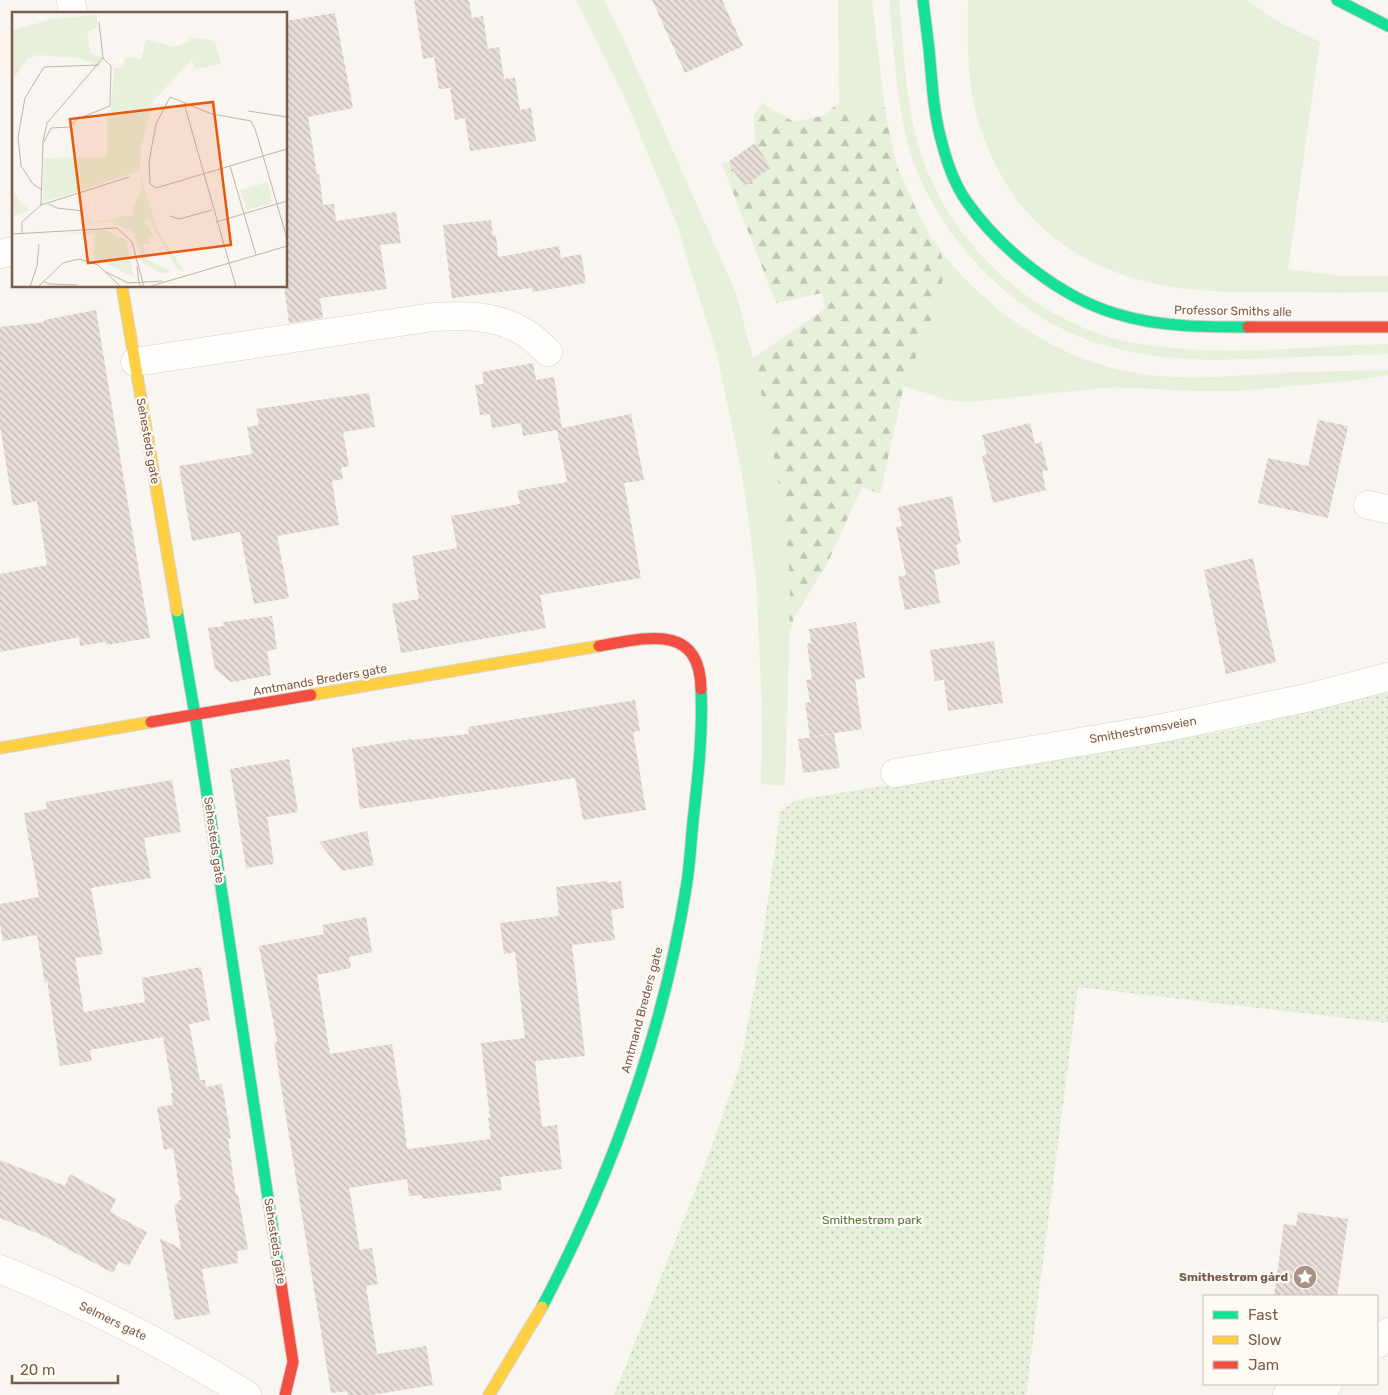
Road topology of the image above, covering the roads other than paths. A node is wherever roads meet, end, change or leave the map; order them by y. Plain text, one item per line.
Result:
1 (923, 0) edge
2 (1337, 0) edge
3 (1388, 26) edge
4 (122, 288) edge
5 (1388, 327) edge
6 (548, 352) dead end
7 (135, 362) junction
8 (645, 638) joint
9 (1388, 677) edge
10 (196, 715) junction
11 (0, 748) edge
12 (895, 773) dead end
13 (0, 1270) edge
14 (1388, 1332) edge
15 (1378, 1343) edge
16 (1324, 1385) edge
17 (247, 1395) edge
18 (285, 1395) edge
19 (489, 1395) edge
20 (1287, 1395) edge

1 - 5 street, Professor Smiths alle
2 - 3 street
4 - 7 street, Sehesteds gate
6 - 7 street
7 - 10 street, Sehesteds gate
8 - 10 street, Amtmands Breders gate
8 - 19 street, Amtmand Breders gate
9 - 12 street, Smithestrømsveien
10 - 11 street, Amtmands Breders gate
10 - 18 street, Sehesteds gate
13 - 17 street, Selmers gate
14 - 15 street
16 - 20 street

